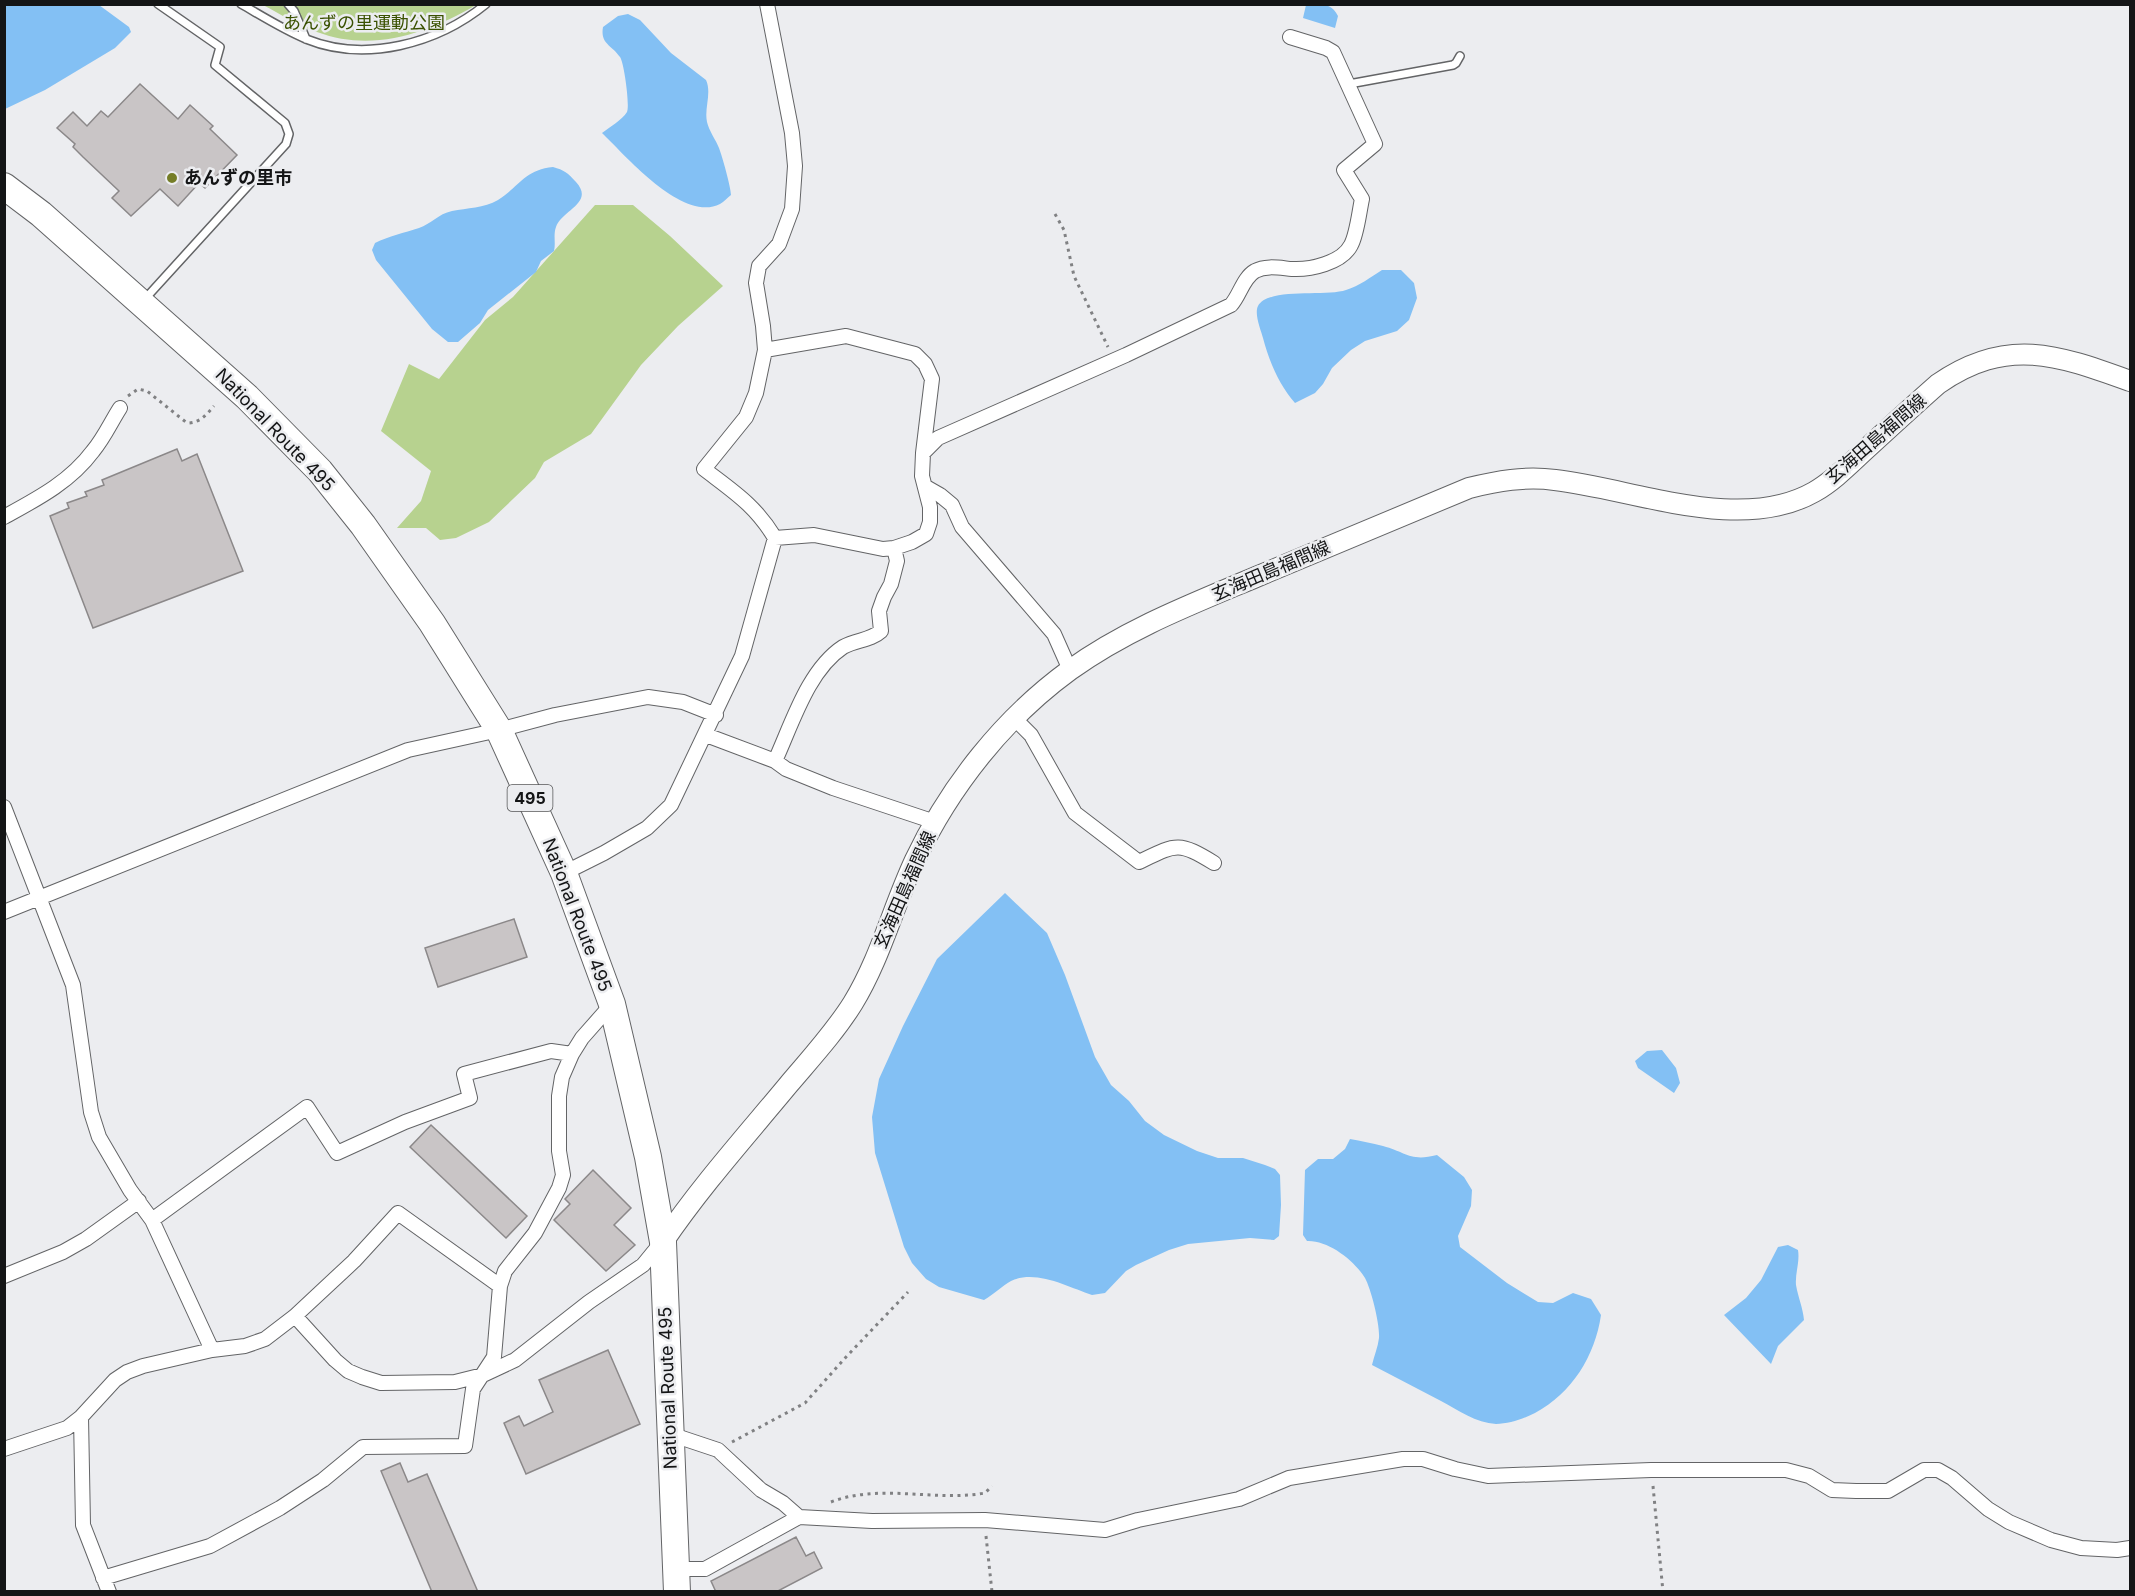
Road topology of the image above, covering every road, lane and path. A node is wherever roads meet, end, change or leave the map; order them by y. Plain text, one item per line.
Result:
1 (158, 4) edge
2 (241, 4) edge
3 (288, 4) edge
4 (486, 4) edge
5 (767, 4) edge
6 (1290, 37) dead end
7 (306, 39) junction
8 (1460, 56) dead end
9 (1349, 84) junction
10 (4, 186) edge
11 (1055, 214) dead end
12 (142, 303) junction
13 (765, 350) junction
14 (1114, 360) junction
15 (2130, 381) edge
16 (214, 406) dead end
17 (120, 408) joint
18 (923, 453) junction
19 (926, 487) junction
20 (4, 518) edge
21 (775, 538) junction
22 (894, 548) junction
23 (1070, 670) junction
24 (716, 715) junction
25 (1014, 718) junction
26 (499, 730) junction
27 (706, 735) junction
28 (775, 761) junction
29 (4, 807) edge
30 (935, 822) junction
31 (1214, 863) dead end
32 (564, 873) junction
33 (41, 898) junction
34 (4, 912) edge
35 (612, 1004) junction
36 (572, 1054) junction
37 (138, 1201) junction
38 (152, 1220) junction
39 (663, 1242) junction
40 (4, 1276) edge
41 (500, 1286) junction
42 (909, 1292) dead end
43 (295, 1316) junction
44 (212, 1350) junction
45 (483, 1375) junction
46 (81, 1417) junction
47 (670, 1434) junction
48 (4, 1449) edge
49 (717, 1450) junction
50 (1651, 1470) junction
51 (992, 1486) dead end
52 (799, 1517) junction
53 (984, 1520) junction
54 (2130, 1548) edge
55 (103, 1578) junction
56 (676, 1580) edge
57 (109, 1592) edge
58 (992, 1592) edge
59 (1663, 1592) edge

1 - 12 lane
2 - 7 lane
3 - 7 lane
4 - 7 lane
5 - 13 street
6 - 9 street
8 - 9 lane
9 - 14 street
10 - 12 highway, National Route 495 / 495
11 - 14 path
12 - 26 highway, National Route 495 / 495
13 - 18 street
13 - 21 street
14 - 18 street
15 - 23 main road, 玄海田島福間線
16 - 17 path
17 - 20 street
18 - 19 street
19 - 22 street
19 - 23 street
21 - 22 street
21 - 24 street
22 - 28 street
23 - 25 main road, 玄海田島福間線
24 - 26 street
24 - 27 street
25 - 30 main road, 玄海田島福間線
25 - 31 street
26 - 32 highway, National Route 495 / 495
26 - 33 street
27 - 28 street
27 - 32 street
28 - 30 street
29 - 33 street
30 - 39 main road, 玄海田島福間線
32 - 35 highway, National Route 495 / 495
33 - 34 street
33 - 37 street
35 - 36 street
35 - 39 highway, National Route 495 / 495
36 - 38 street
36 - 41 street
37 - 38 street
37 - 40 street
38 - 44 street
39 - 45 street
39 - 47 highway, National Route 495 / 495
41 - 43 street
41 - 45 street
42 - 49 path
43 - 44 street
43 - 45 street
44 - 46 street
45 - 55 street
46 - 48 street
46 - 55 street
47 - 49 street
47 - 56 highway, National Route 495 / 495
49 - 52 street
50 - 53 street
50 - 54 street
50 - 59 path
51 - 52 path
52 - 53 street
52 - 56 street
53 - 58 path
55 - 57 street

